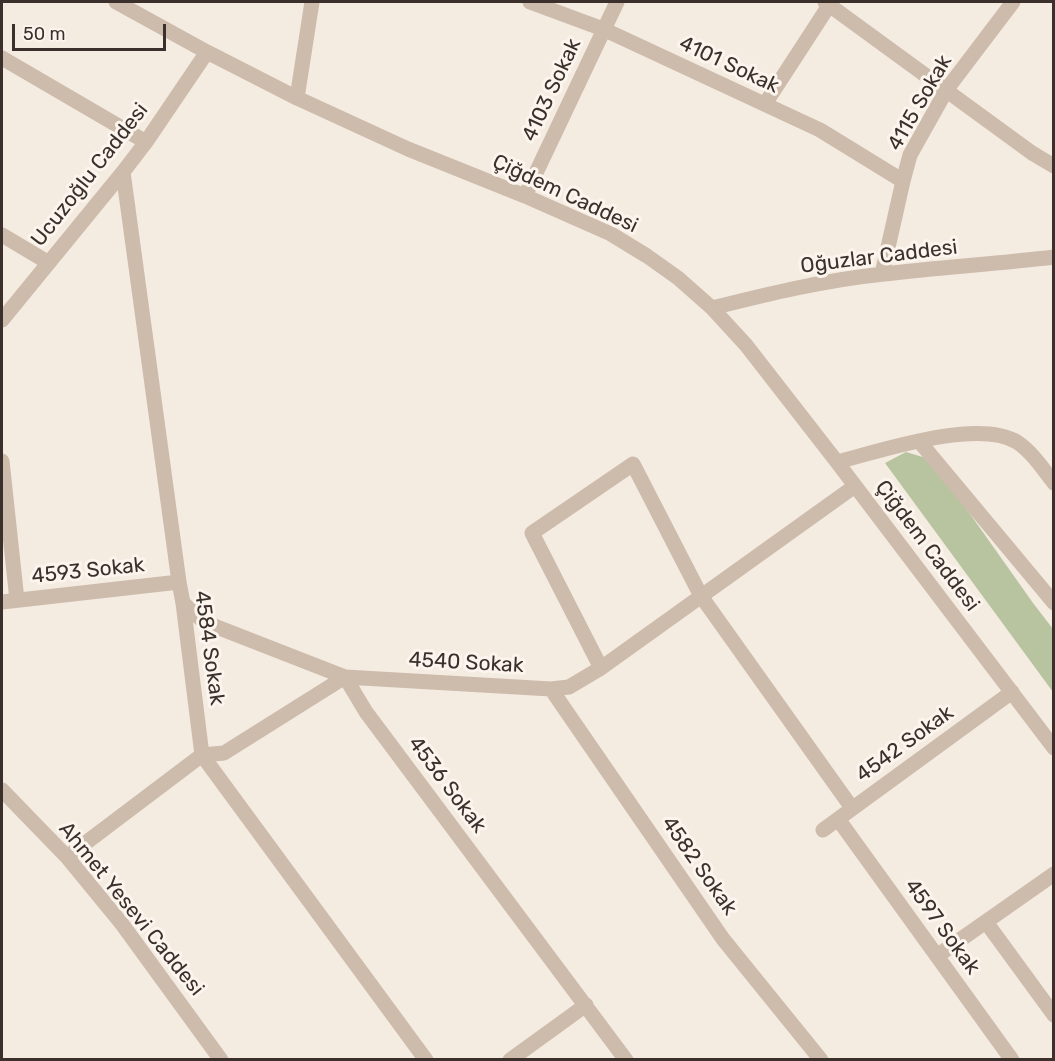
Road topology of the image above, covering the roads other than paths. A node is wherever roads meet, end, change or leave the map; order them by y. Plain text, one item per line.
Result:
1 (116, 2) edge
2 (312, 2) edge
3 (530, 2) edge
4 (616, 2) edge
5 (1013, 2) edge
6 (827, 3) edge
7 (603, 29) junction
8 (207, 52) junction
9 (2, 58) edge
10 (947, 89) junction
11 (297, 98) junction
12 (765, 104) junction
13 (146, 142) junction
14 (1053, 166) edge
15 (123, 172) junction
16 (903, 181) junction
17 (525, 196) junction
18 (2, 235) edge
19 (1053, 257) edge
20 (49, 263) junction
21 (882, 274) junction
22 (712, 308) junction
23 (2, 320) edge
24 (919, 441) junction
25 (2, 461) edge
26 (837, 462) junction
27 (1053, 483) edge
28 (855, 486) junction
29 (179, 582) junction
30 (700, 596) junction
31 (9, 601) edge
32 (183, 603) junction
33 (1053, 603) edge
34 (601, 668) junction
35 (345, 677) junction
36 (551, 689) junction
37 (1012, 692) junction
38 (1053, 748) edge
39 (202, 755) junction
40 (2, 790) edge
41 (852, 808) junction
42 (837, 819) junction
43 (823, 830) dead end
44 (67, 857) junction
45 (1053, 874) edge
46 (986, 922) junction
47 (937, 956) junction
48 (586, 1005) junction
49 (1053, 1015) edge
50 (221, 1059) edge
51 (426, 1059) edge
52 (510, 1059) edge
53 (626, 1059) edge
54 (821, 1059) edge
55 (1012, 1059) edge

1 - 8 street, Çiğdem Caddesi
2 - 11 street
3 - 7 street, 4101 Sokak
4 - 7 street, 4103 Sokak
5 - 10 street, 4115 Sokak
6 - 10 street
6 - 12 street
7 - 12 street, 4101 Sokak
7 - 17 street, 4103 Sokak
8 - 11 street, Çiğdem Caddesi
8 - 13 street, Ucuzoğlu Caddesi
9 - 13 street
10 - 14 street
10 - 16 street, 4115 Sokak
11 - 17 street, Çiğdem Caddesi
12 - 16 street, 4101 Sokak
13 - 15 street, Ucuzoğlu Caddesi
15 - 20 street, Ucuzoğlu Caddesi
15 - 29 street, 4584 Sokak
16 - 21 street, 4115 Sokak
17 - 22 street, Çiğdem Caddesi
18 - 20 street
19 - 21 street, Oğuzlar Caddesi
20 - 23 street, Ucuzoğlu Caddesi
21 - 22 street, Oğuzlar Caddesi
22 - 26 street, Çiğdem Caddesi
24 - 26 street
24 - 27 street
24 - 33 street
25 - 31 street
26 - 28 street, Çiğdem Caddesi
28 - 30 street, 4540 Sokak
28 - 37 street, Çiğdem Caddesi
29 - 31 street, 4593 Sokak
29 - 32 street, 4584 Sokak
30 - 34 street, 4540 Sokak
30 - 34 street
30 - 41 street
32 - 35 street
32 - 39 street, 4584 Sokak
34 - 36 street, 4540 Sokak
35 - 36 street, 4540 Sokak
35 - 39 street
35 - 48 street, 4536 Sokak
36 - 54 street, 4582 Sokak
37 - 38 street, Çiğdem Caddesi
37 - 41 street, 4542 Sokak
39 - 44 street
39 - 51 street, 4584 Sokak
40 - 44 street, Ahmet Yesevi Caddesi
41 - 42 street, 4542 Sokak
42 - 43 street, 4542 Sokak
42 - 47 street, 4597 Sokak
44 - 50 street, Ahmet Yesevi Caddesi
45 - 46 street
46 - 47 street
46 - 49 street, 4597 Sokak
47 - 55 street, 4597 Sokak
48 - 52 street
48 - 53 street, 4536 Sokak

